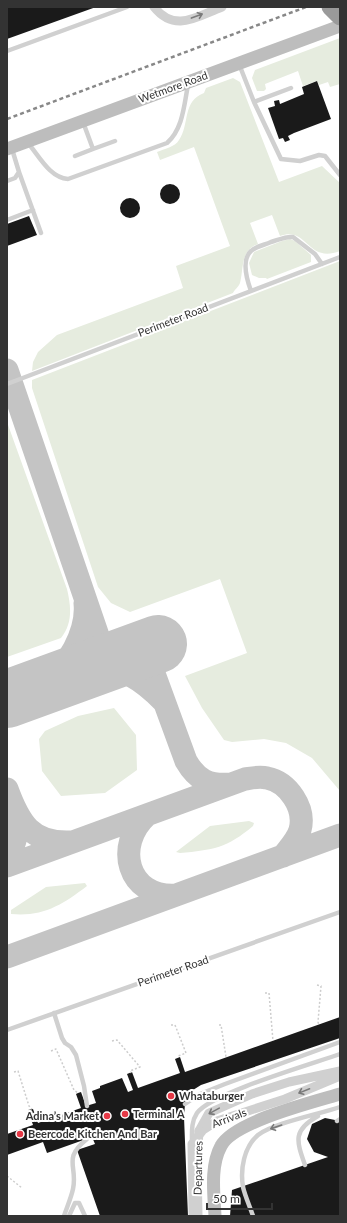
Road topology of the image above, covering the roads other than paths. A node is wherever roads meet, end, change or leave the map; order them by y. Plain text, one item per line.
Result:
1 (127, 7) edge
2 (154, 7) edge
3 (222, 7) edge
4 (330, 7) edge
5 (340, 17) edge
6 (340, 26) edge
7 (7, 51) edge
8 (238, 62) junction
9 (189, 81) junction
10 (291, 88) dead end
11 (254, 102) junction
12 (82, 121) junction
13 (27, 141) junction
14 (115, 141) dead end
15 (9, 148) edge
16 (93, 149) junction
17 (75, 156) dead end
18 (19, 172) junction
19 (340, 175) edge
20 (7, 181) edge
21 (33, 210) junction
22 (7, 220) edge
23 (41, 233) dead end
24 (340, 257) edge
25 (322, 264) junction
26 (251, 291) junction
27 (7, 384) edge
28 (340, 912) edge
29 (54, 1013) junction
30 (7, 1030) edge
31 (340, 1042) edge
32 (340, 1054) edge
33 (340, 1071) edge
34 (340, 1076) edge
35 (340, 1094) edge
36 (185, 1104) dead end
37 (87, 1106) dead end
38 (340, 1107) edge
39 (323, 1113) junction
40 (87, 1139) dead end
41 (192, 1144) junction
42 (305, 1165) dead end
43 (64, 1216) edge
44 (69, 1216) edge
45 (85, 1216) edge
46 (193, 1216) edge
47 (198, 1216) edge
48 (215, 1216) edge
49 (253, 1216) edge

1 - 7 lane
2 -> 3 street
4 - 5 highway
6 - 8 main road, Wetmore Road
8 - 9 main road, Wetmore Road
8 - 11 lane
9 - 12 main road, Wetmore Road
9 - 13 lane
10 - 11 lane
11 - 19 lane
12 - 13 main road, Wetmore Road
12 - 16 lane
13 - 15 main road, Wetmore Road
14 - 16 lane
15 - 18 lane
16 - 17 lane
18 - 20 lane
18 - 21 lane
21 - 22 lane
21 - 23 lane
24 - 25 lane, Perimeter Road
25 - 26 lane, Perimeter Road
25 - 26 lane
26 - 27 lane, Perimeter Road
28 - 29 lane, Perimeter Road
29 - 30 lane, Perimeter Road
29 - 37 lane
31 - 36 lane
32 - 41 lane
33 -> 47 street, Departures, bridge
34 -> 41 street, Arrivals
35 - 48 main road
38 - 39 lane
39 - 42 lane
39 -> 49 lane
40 - 43 lane
41 - 46 street
44 - 45 lane

